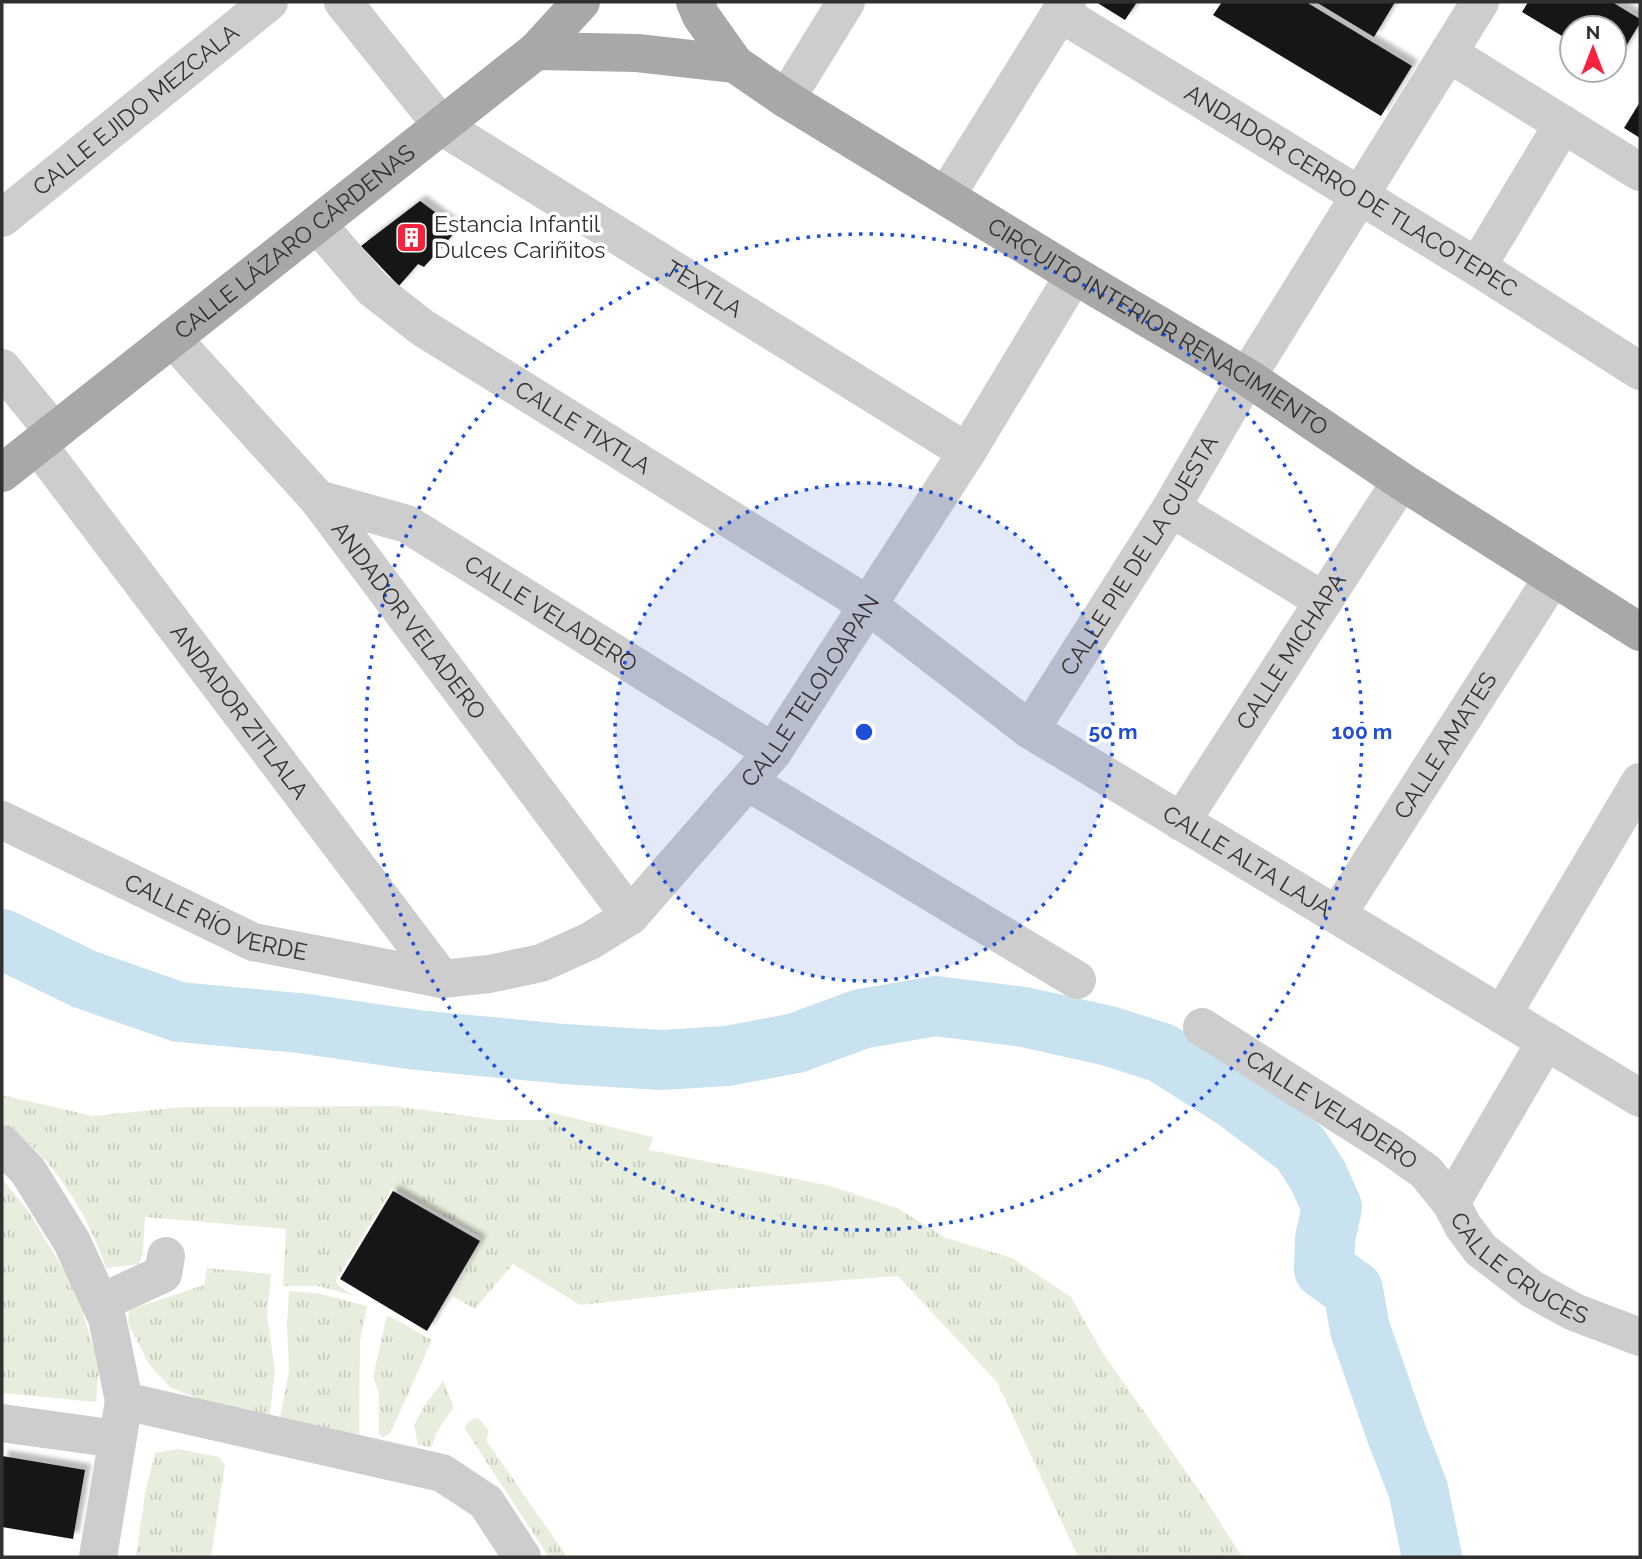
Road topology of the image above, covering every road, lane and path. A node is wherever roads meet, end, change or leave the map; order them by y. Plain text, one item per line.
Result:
1 (269, 2) edge
2 (343, 2) edge
3 (581, 2) edge
4 (695, 2) edge
5 (846, 2) edge
6 (1480, 2) edge
7 (1064, 8) edge
8 (536, 51) junction
9 (1448, 53) junction
10 (735, 64) junction
11 (786, 99) junction
12 (1563, 124) junction
13 (443, 127) junction
14 (1640, 172) edge
15 (1358, 195) junction
16 (946, 196) junction
17 (2, 218) edge
18 (318, 225) junction
19 (1477, 267) junction
20 (1074, 275) junction
21 (172, 338) junction
22 (2, 368) edge
23 (1640, 371) edge
24 (1247, 377) junction
25 (46, 439) junction
26 (967, 452) junction
27 (2, 473) edge
28 (1401, 481) junction
29 (318, 499) junction
30 (1171, 508) junction
31 (1553, 577) junction
32 (1324, 601) junction
33 (868, 605) junction
34 (1640, 632) edge
35 (1030, 730) junction
36 (772, 752) junction
37 (748, 782) junction
38 (1640, 782) edge
39 (2, 820) edge
40 (1181, 822) junction
41 (1337, 915) junction
42 (630, 916) junction
43 (442, 979) junction
44 (1077, 980) dead end
45 (1502, 1015) junction
46 (1202, 1027) dead end
47 (1546, 1041) junction
48 (1640, 1098) edge
49 (2, 1144) edge
50 (1451, 1203) junction
51 (166, 1256) dead end
52 (100, 1303) junction
53 (1628, 1333) edge
54 (124, 1401) junction
55 (2, 1423) edge
56 (117, 1439) junction
57 (98, 1557) edge
58 (522, 1557) edge

1 - 17 street, CALLE EJIDO MEZCALA
2 - 13 street, TEXTLA
3 - 8 main road, CALLE LÁZARO CÁRDENAS
4 - 10 main road, CIRCUITO INTERIOR RENACIMIENTO
5 - 11 street
6 - 9 street, CALLE PIE DE LA CUESTA
7 - 15 street, ANDADOR CERRO DE TLACOTEPEC
7 - 16 street
8 - 10 main road
8 - 13 main road, CALLE LÁZARO CÁRDENAS
9 - 12 street
9 - 15 street, CALLE PIE DE LA CUESTA
10 - 11 main road, CIRCUITO INTERIOR RENACIMIENTO
11 - 16 main road, CIRCUITO INTERIOR RENACIMIENTO
12 - 14 street
12 - 19 street
13 - 18 main road, CALLE LÁZARO CÁRDENAS
13 - 26 street, TEXTLA
15 - 19 street, ANDADOR CERRO DE TLACOTEPEC
15 - 24 street, CALLE PIE DE LA CUESTA
16 - 20 main road, CIRCUITO INTERIOR RENACIMIENTO
18 - 21 main road, CALLE LÁZARO CÁRDENAS
18 - 33 street, CALLE TIXTLA
19 - 23 street, ANDADOR CERRO DE TLACOTEPEC
20 - 24 main road, CIRCUITO INTERIOR RENACIMIENTO
20 - 26 street, CALLE TELOLOAPAN
21 - 25 main road, CALLE LÁZARO CÁRDENAS
21 - 29 street, ANDADOR VELADERO
22 - 25 street, ANDADOR ZITLALA
24 - 28 main road, CIRCUITO INTERIOR RENACIMIENTO
24 - 30 street, CALLE PIE DE LA CUESTA
25 - 27 main road, CALLE LÁZARO CÁRDENAS
25 - 43 street, ANDADOR ZITLALA
26 - 33 street, CALLE TELOLOAPAN
28 - 31 main road, CIRCUITO INTERIOR RENACIMIENTO
28 - 32 street, CALLE MICHAPA
29 - 36 street, CALLE VELADERO
29 - 42 street, ANDADOR VELADERO
30 - 32 street
30 - 35 street, CALLE PIE DE LA CUESTA
31 - 34 main road, CIRCUITO INTERIOR RENACIMIENTO
31 - 41 street, CALLE AMATES
32 - 40 street, CALLE MICHAPA
33 - 35 street, CALLE ALTA LAJA
33 - 36 street, CALLE TELOLOAPAN
35 - 40 street, CALLE ALTA LAJA
36 - 37 street, CALLE TELOLOAPAN
37 - 42 street, CALLE TELOLOAPAN
37 - 44 street
38 - 45 street
39 - 43 street, CALLE RÍO VERDE
40 - 41 street, CALLE ALTA LAJA
41 - 45 street, CALLE ALTA LAJA
42 - 43 street, CALLE TELOLOAPAN
45 - 47 street, CALLE ALTA LAJA
46 - 50 street, CALLE VELADERO
47 - 48 street, CALLE ALTA LAJA
47 - 50 street, CALLE CRUCES
49 - 52 street
50 - 53 street, CALLE CRUCES
51 - 52 street
52 - 54 street
54 - 56 street
54 - 58 street
55 - 56 street
56 - 57 street

